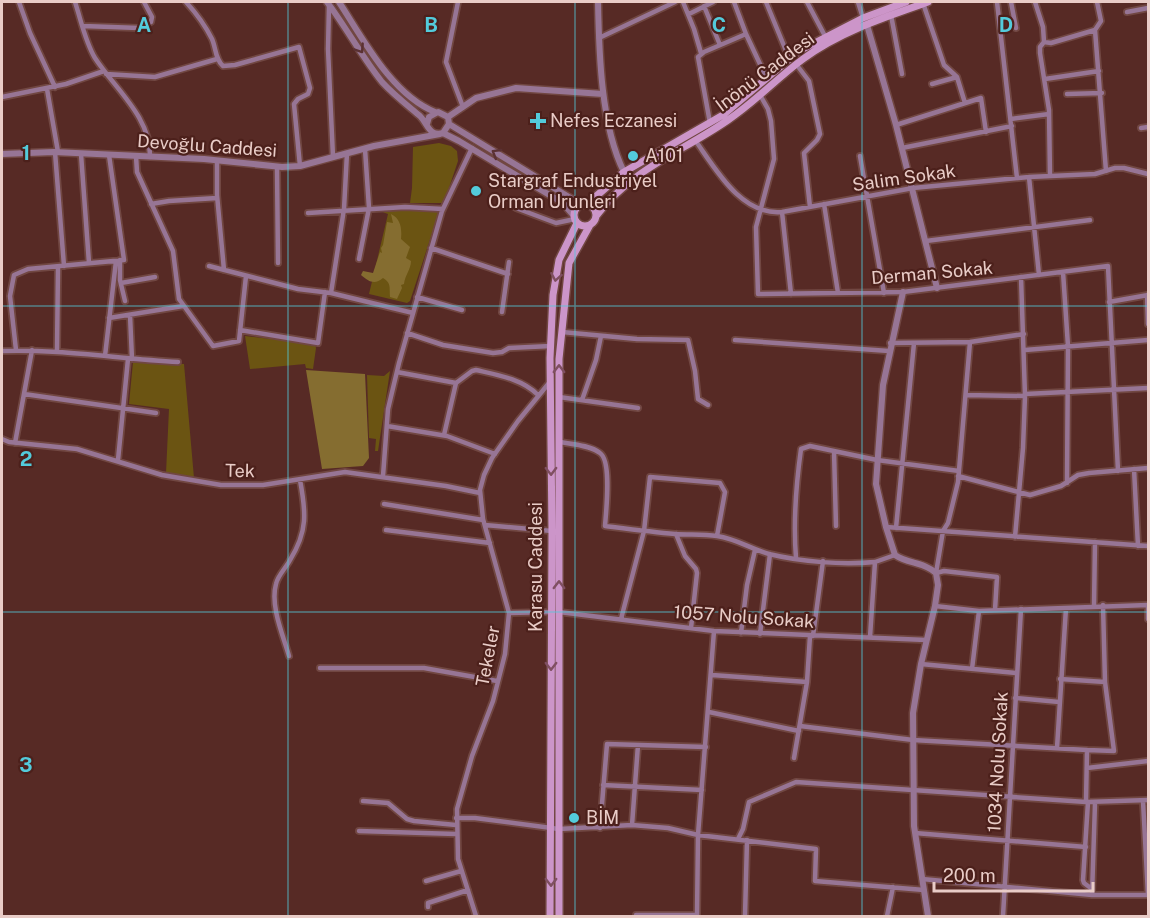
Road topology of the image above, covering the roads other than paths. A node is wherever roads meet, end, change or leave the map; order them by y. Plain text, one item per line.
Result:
1 (19, 2) edge
2 (75, 2) edge
3 (144, 2) edge
4 (186, 2) edge
5 (339, 2) edge
6 (458, 2) edge
7 (598, 2) edge
8 (675, 2) edge
9 (683, 2) edge
10 (712, 2) edge
11 (734, 2) edge
12 (766, 2) edge
13 (807, 2) edge
14 (858, 2) edge
15 (903, 2) edge
16 (925, 2) edge
17 (997, 2) edge
18 (1011, 2) edge
19 (1035, 2) edge
20 (1097, 2) edge
21 (328, 3) edge
22 (704, 6) junction
23 (1149, 8) edge
24 (1127, 12) dead end
25 (689, 15) junction
26 (891, 15) junction
27 (865, 22) junction
28 (82, 26) junction
29 (1016, 28) dead end
30 (1095, 30) junction
31 (746, 34) junction
32 (825, 36) junction
33 (599, 38) junction
34 (1044, 42) junction
35 (720, 45) junction
36 (701, 53) junction
37 (789, 58) junction
38 (217, 59) junction
39 (796, 64) junction
40 (1099, 71) junction
41 (105, 73) junction
42 (903, 74) dead end
43 (766, 77) junction
44 (957, 77) junction
45 (1045, 79) junction
46 (932, 84) dead end
47 (55, 87) junction
48 (47, 89) junction
49 (1102, 93) junction
50 (603, 94) junction
51 (1067, 94) dead end
52 (760, 95) junction
53 (2, 97) edge
54 (965, 104) junction
55 (463, 107) junction
56 (435, 112) junction
57 (1049, 114) junction
58 (1011, 119) junction
59 (448, 121) junction
60 (710, 123) junction
61 (896, 125) junction
62 (427, 126) junction
63 (1012, 126) junction
64 (1149, 127) edge
65 (1141, 128) dead end
66 (986, 132) junction
67 (441, 134) junction
68 (408, 140) junction
69 (695, 140) junction
70 (365, 148) junction
71 (472, 148) junction
72 (902, 148) junction
73 (57, 152) junction
74 (347, 153) junction
75 (2, 154) edge
76 (81, 154) junction
77 (109, 155) junction
78 (135, 156) junction
79 (860, 156) dead end
80 (150, 157) junction
81 (333, 157) junction
82 (217, 161) junction
83 (300, 166) junction
84 (277, 167) junction
85 (1106, 171) junction
86 (624, 172) junction
87 (1148, 175) edge
88 (1050, 176) junction
89 (1029, 177) junction
90 (1017, 178) junction
91 (913, 188) junction
92 (867, 196) junction
93 (217, 198) junction
94 (151, 204) junction
95 (824, 204) junction
96 (584, 205) junction
97 (810, 207) junction
98 (369, 208) junction
99 (516, 208) dead end
100 (761, 208) junction
101 (344, 209) junction
102 (443, 209) junction
103 (782, 212) junction
104 (308, 213) dead end
105 (596, 216) junction
106 (575, 219) junction
107 (1090, 220) dead end
108 (590, 225) junction
109 (1034, 227) junction
110 (926, 241) junction
111 (431, 248) junction
112 (359, 259) dead end
113 (118, 260) junction
114 (509, 262) dead end
115 (89, 263) junction
116 (278, 263) dead end
117 (64, 266) junction
118 (209, 266) dead end
119 (58, 267) junction
120 (224, 270) junction
121 (1063, 272) junction
122 (508, 274) junction
123 (1039, 275) junction
124 (246, 276) junction
125 (155, 277) dead end
126 (1021, 277) junction
127 (121, 282) junction
128 (937, 288) junction
129 (903, 292) junction
130 (328, 293) junction
131 (838, 293) junction
132 (884, 293) junction
133 (791, 294) junction
134 (1148, 295) edge
135 (417, 297) junction
136 (125, 301) dead end
137 (1109, 302) junction
138 (183, 306) junction
139 (462, 310) dead end
140 (502, 312) dead end
141 (412, 313) junction
142 (130, 315) junction
143 (109, 318) junction
144 (1149, 324) edge
145 (240, 330) junction
146 (562, 332) junction
147 (407, 333) junction
148 (1024, 334) junction
149 (601, 336) junction
150 (735, 340) dead end
151 (1149, 340) edge
152 (970, 342) junction
153 (914, 343) junction
154 (1111, 343) junction
155 (551, 346) junction
156 (1068, 346) junction
157 (890, 347) junction
158 (16, 350) junction
159 (32, 350) junction
160 (1025, 350) junction
161 (2, 351) edge
162 (57, 351) junction
163 (105, 356) junction
164 (130, 359) junction
165 (178, 362) dead end
166 (397, 372) junction
167 (550, 382) junction
168 (456, 383) junction
169 (1149, 388) edge
170 (1115, 389) junction
171 (1068, 392) junction
172 (24, 394) junction
173 (538, 395) junction
174 (966, 395) junction
175 (1025, 395) junction
176 (559, 397) junction
177 (582, 400) junction
178 (708, 405) dead end
179 (123, 408) junction
180 (638, 408) dead end
181 (156, 413) dead end
182 (387, 426) junction
183 (444, 435) junction
184 (2, 439) edge
185 (560, 442) junction
186 (15, 443) junction
187 (834, 451) junction
188 (495, 454) junction
189 (118, 460) junction
190 (877, 460) junction
191 (902, 463) junction
192 (1149, 468) edge
193 (1134, 469) junction
194 (1118, 471) junction
195 (958, 474) junction
196 (383, 476) junction
197 (300, 480) junction
198 (1067, 483) junction
199 (1019, 492) junction
200 (480, 493) junction
201 (384, 504) dead end
202 (484, 523) junction
203 (836, 526) dead end
204 (886, 527) junction
205 (896, 528) junction
206 (386, 530) dead end
207 (552, 531) junction
208 (644, 531) junction
209 (943, 531) junction
210 (676, 534) junction
211 (717, 536) junction
212 (1015, 537) junction
213 (1095, 542) junction
214 (490, 543) junction
215 (1138, 546) junction
216 (1149, 546) edge
217 (755, 550) junction
218 (770, 554) junction
219 (895, 555) junction
220 (796, 558) junction
221 (823, 561) junction
222 (875, 562) junction
223 (936, 573) junction
224 (1103, 605) junction
225 (1148, 605) edge
226 (935, 606) junction
227 (1094, 606) junction
228 (1066, 608) junction
229 (1021, 609) junction
230 (979, 610) junction
231 (995, 610) junction
232 (555, 612) junction
233 (509, 613) junction
234 (621, 619) junction
235 (1149, 619) edge
236 (691, 628) junction
237 (714, 631) junction
238 (741, 633) junction
239 (760, 634) junction
240 (812, 636) junction
241 (870, 637) junction
242 (927, 640) junction
243 (289, 656) dead end
244 (921, 664) junction
245 (320, 668) dead end
246 (972, 669) junction
247 (1016, 673) junction
248 (712, 675) junction
249 (1060, 678) junction
250 (497, 681) junction
251 (807, 682) junction
252 (1105, 682) junction
253 (1015, 698) junction
254 (1059, 702) junction
255 (709, 712) junction
256 (799, 729) junction
257 (913, 740) junction
258 (638, 745) junction
259 (1014, 746) junction
260 (706, 747) junction
261 (1057, 748) junction
262 (1088, 750) junction
263 (1114, 751) junction
264 (794, 758) dead end
265 (1149, 761) edge
266 (1116, 765) junction
267 (1087, 768) junction
268 (603, 785) junction
269 (635, 786) junction
270 (702, 790) junction
271 (913, 792) junction
272 (1010, 798) junction
273 (1146, 800) edge
274 (363, 801) dead end
275 (1087, 802) junction
276 (1095, 803) junction
277 (456, 818) junction
278 (456, 825) junction
279 (632, 825) junction
280 (555, 828) junction
281 (600, 828) junction
282 (359, 831) dead end
283 (915, 833) junction
284 (456, 834) junction
285 (698, 835) junction
286 (738, 839) junction
287 (747, 840) junction
288 (1008, 841) junction
289 (1086, 848) junction
290 (462, 871) junction
291 (922, 879) junction
292 (426, 881) dead end
293 (893, 887) junction
294 (1005, 887) junction
295 (1092, 889) junction
296 (468, 890) junction
297 (924, 890) junction
298 (1092, 895) junction
299 (1148, 895) edge
300 (428, 907) dead end
301 (476, 916) edge
302 (550, 916) edge
303 (559, 916) edge
304 (636, 916) edge
305 (697, 916) edge
306 (745, 916) edge
307 (887, 916) edge
308 (928, 916) edge
309 (1003, 916) edge

1 - 47 street
2 - 28 street
3 - 28 street
4 - 38 street
5 - 56 street
6 - 55 street
7 - 33 street
8 - 33 street
9 - 25 street
10 - 22 street
11 - 31 street
12 - 37 street
13 - 32 street
14 - 27 street
15 - 27 main road, İnönü Caddesi
16 - 26 main road, İnönü Caddesi
16 - 44 street
17 - 58 street
18 - 29 street
19 - 34 street
20 - 30 street
21 -> 62 street
21 - 81 street
22 - 25 street
22 - 35 street
23 - 24 street
25 - 36 street
26 - 27 main road, İnönü Caddesi
26 - 42 street
27 - 32 main road, İnönü Caddesi
27 - 39 main road, İnönü Caddesi
27 - 61 street
28 - 41 street
30 - 34 street
30 - 40 street
31 - 35 street
31 - 43 street
32 - 37 main road, İnönü Caddesi
33 - 50 street
34 - 45 street
35 - 36 street
36 - 60 street
37 - 43 main road, İnönü Caddesi
38 - 41 street
38 - 83 street
39 - 52 main road, İnönü Caddesi
39 - 97 street
40 - 45 street
40 - 49 street
41 - 47 street
41 - 80 street
43 - 60 main road, İnönü Caddesi
44 - 46 street
44 - 54 street
45 - 57 street
47 - 48 street
48 - 53 street
48 - 73 street
49 - 51 street
49 - 85 street
50 - 55 street
50 - 86 street
52 - 69 main road, İnönü Caddesi
52 - 100 street
54 - 61 street
54 - 66 street
55 - 59 street
56 - 59 street
56 - 62 street
57 - 58 street
57 - 88 street
58 - 63 street
59 - 67 street
96 -> 59 street
60 - 86 main road, İnönü Caddesi
61 - 72 street
62 - 67 street
62 - 68 street
63 - 66 street
63 - 90 street
64 - 65 street
66 - 72 street
67 - 68 street, Devoğlu Caddesi
67 - 71 street
68 - 70 street, Devoğlu Caddesi
69 - 100 street, Salim Sokak
69 - 105 main road, İnönü Caddesi
70 - 74 street, Devoğlu Caddesi
70 - 98 street
71 - 102 street
71 - 106 street
72 - 91 street
73 - 75 street, Devoğlu Caddesi
73 - 76 street, Devoğlu Caddesi
73 - 117 street
74 - 81 street, Devoğlu Caddesi
74 - 101 street
76 - 77 street, Devoğlu Caddesi
76 - 115 street
77 - 78 street, Devoğlu Caddesi
77 - 113 street
78 - 80 street, Devoğlu Caddesi
78 - 94 street
79 - 92 street
80 - 82 street, Devoğlu Caddesi
81 - 83 street, Devoğlu Caddesi
82 - 84 street, Devoğlu Caddesi
82 - 93 street
83 - 84 street, Devoğlu Caddesi
84 - 116 street
85 - 87 street, Salim Sokak
85 - 88 street, Salim Sokak
86 - 96 main road
88 - 89 street, Salim Sokak
89 - 90 street, Salim Sokak
89 - 109 street
90 - 91 street, Salim Sokak
91 - 92 street, Salim Sokak
91 - 110 street
92 - 95 street, Salim Sokak
92 - 132 street
93 - 94 street
93 - 120 street
94 - 138 street
95 - 97 street, Salim Sokak
95 - 131 street
96 - 105 main road
96 - 106 main road
97 - 103 street, Salim Sokak
98 - 101 street
98 - 102 street
98 - 112 street
99 - 106 street
100 - 103 street, Salim Sokak
100 - 133 street, Derman Sokak
101 - 104 street
101 - 130 street
102 - 111 street
103 - 133 street
105 - 108 main road
106 - 108 main road
106 -> 155 main road, Karasu Caddesi
107 - 109 street
108 - 146 main road, Karasu Caddesi
109 - 110 street
109 - 123 street
110 - 128 street
111 - 122 street
111 - 135 street
113 - 115 street
113 - 127 street
113 - 143 street
114 - 122 street
115 - 117 street
117 - 119 street
118 - 120 street
119 - 158 street
119 - 162 street
120 - 124 street
121 - 123 street, Derman Sokak
121 - 137 street, Derman Sokak
121 - 156 street
122 - 140 street
123 - 126 street, Derman Sokak
124 - 130 street
124 - 145 street
125 - 127 street
126 - 128 street, Derman Sokak
126 - 148 street
127 - 136 street
128 - 129 street, Derman Sokak
129 - 132 street, Derman Sokak
129 - 157 street
130 - 141 street
130 - 145 street
131 - 132 street, Derman Sokak
131 - 133 street, Derman Sokak
134 - 137 street
134 - 144 street
135 - 139 street
135 - 141 street
137 - 154 street
138 - 142 street
138 - 145 street
141 - 147 street
142 - 143 street
142 - 164 street
143 - 163 street
146 - 149 street
176 -> 146 main road, Karasu Caddesi
147 - 155 street
147 - 166 street
148 - 152 street
148 - 160 street
149 - 177 street
149 - 178 street
150 - 157 street
151 - 154 street
152 - 153 street
152 - 174 street
153 - 157 street
153 - 191 street
154 - 156 street
154 - 170 street
155 - 167 main road, Karasu Caddesi
156 - 160 street
156 - 171 street
157 - 190 street
158 - 159 street
158 - 161 street
159 - 162 street
159 - 172 street
160 - 175 street
162 - 163 street
163 - 164 street
164 - 165 street
164 - 179 street
166 - 168 street
166 - 182 street
167 - 173 street, Tekeler
167 -> 207 main road, Karasu Caddesi
168 - 173 street
168 - 183 street
169 - 170 street
170 - 171 street
170 - 194 street
171 - 175 street
171 - 198 street
172 - 179 street
172 - 186 street
173 - 188 street, Tekeler
174 - 175 street
174 - 195 street
175 - 199 street
176 - 177 street
176 - 185 main road, Karasu Caddesi
177 - 180 street
179 - 181 street
179 - 189 street
182 - 183 street
182 - 196 street
183 - 188 street
184 - 186 street, Tek
185 - 208 street
232 -> 185 main road, Karasu Caddesi
186 - 189 street, Tek
187 - 190 street
187 - 203 street
187 - 220 street
188 - 200 street, Tekeler
189 - 197 street, Tek
190 - 191 street
190 - 204 street
191 - 195 street
191 - 205 street
192 - 193 street
193 - 194 street
193 - 215 street
194 - 198 street
195 - 199 street
195 - 209 street
196 - 197 street, Tek
196 - 200 street, Tek
197 - 243 street
198 - 199 street
199 - 212 street
200 - 202 street, Tekeler
201 - 202 street
202 - 207 street
202 - 214 street, Tekeler
204 - 205 street
204 - 219 street
205 - 209 street
206 - 214 street
207 - 232 main road, Karasu Caddesi
208 - 210 street
208 - 211 street
208 - 234 street
209 - 212 street
209 - 223 street
210 - 211 street
210 - 236 street
211 - 217 street
212 - 213 street
213 - 215 street
213 - 227 street
214 - 233 street, Tekeler
215 - 216 street
217 - 218 street
217 - 238 street
218 - 220 street
218 - 239 street
219 - 222 street
219 - 223 street
220 - 221 street
221 - 222 street
221 - 240 street
222 - 241 street
223 - 226 street
223 - 231 street
224 - 225 street
224 - 227 street
224 - 252 street
225 - 235 street
226 - 230 street
226 - 242 street
227 - 228 street
228 - 229 street
228 - 249 street
229 - 231 street
229 - 247 street, 1034 Nolu Sokak
230 - 231 street
230 - 246 street
232 - 233 street, 1057 Nolu Sokak
232 - 234 street, 1057 Nolu Sokak
232 - 280 main road, Karasu Caddesi
233 - 250 street, Tekeler
234 - 236 street, 1057 Nolu Sokak
236 - 237 street, 1057 Nolu Sokak
237 - 238 street, 1057 Nolu Sokak
237 - 248 street
238 - 239 street, 1057 Nolu Sokak
239 - 240 street, 1057 Nolu Sokak
240 - 241 street, 1057 Nolu Sokak
240 - 251 street
241 - 242 street, 1057 Nolu Sokak
242 - 244 street
244 - 246 street
244 - 257 street
245 - 250 street
246 - 247 street
247 - 253 street, 1034 Nolu Sokak
248 - 251 street
248 - 255 street
249 - 252 street
249 - 254 street
250 - 277 street, Tekeler
251 - 256 street
252 - 263 street
253 - 254 street
253 - 259 street, 1034 Nolu Sokak
254 - 261 street
255 - 256 street
255 - 260 street
256 - 257 street
256 - 264 street
257 - 259 street
257 - 271 street
258 - 260 street
258 - 268 street
258 - 269 street
259 - 261 street
259 - 272 street, 1034 Nolu Sokak
260 - 270 street
261 - 262 street
262 - 263 street
262 - 267 street
263 - 266 street
265 - 266 street
266 - 267 street
267 - 275 street
268 - 269 street
268 - 281 street
269 - 270 street
269 - 279 street
270 - 285 street
271 - 272 street
271 - 283 street
271 - 286 street
272 - 275 street
272 - 288 street, 1034 Nolu Sokak
273 - 276 street
273 - 299 street
274 - 278 street
275 - 276 street
275 - 289 street
276 - 295 street
277 - 278 street, Tekeler
277 - 280 street
278 - 284 street, Tekeler
279 - 281 street
279 - 285 street
280 - 281 street
280 -> 302 main road, Karasu Caddesi
280 - 303 main road, Karasu Caddesi
282 - 284 street
283 - 288 street
283 - 291 street
284 - 290 street, Tekeler
285 - 286 street
285 - 305 street
286 - 287 street
287 - 293 street
287 - 306 street
288 - 289 street
288 - 294 street, 1034 Nolu Sokak
289 - 295 street
290 - 292 street
290 - 296 street, Tekeler
291 - 294 street
291 - 297 street
293 - 297 street
293 - 307 street
294 - 298 street
294 - 309 street, 1034 Nolu Sokak
295 - 298 street
296 - 300 street
296 - 301 street, Tekeler
297 - 308 street
298 - 299 street
304 - 305 street

